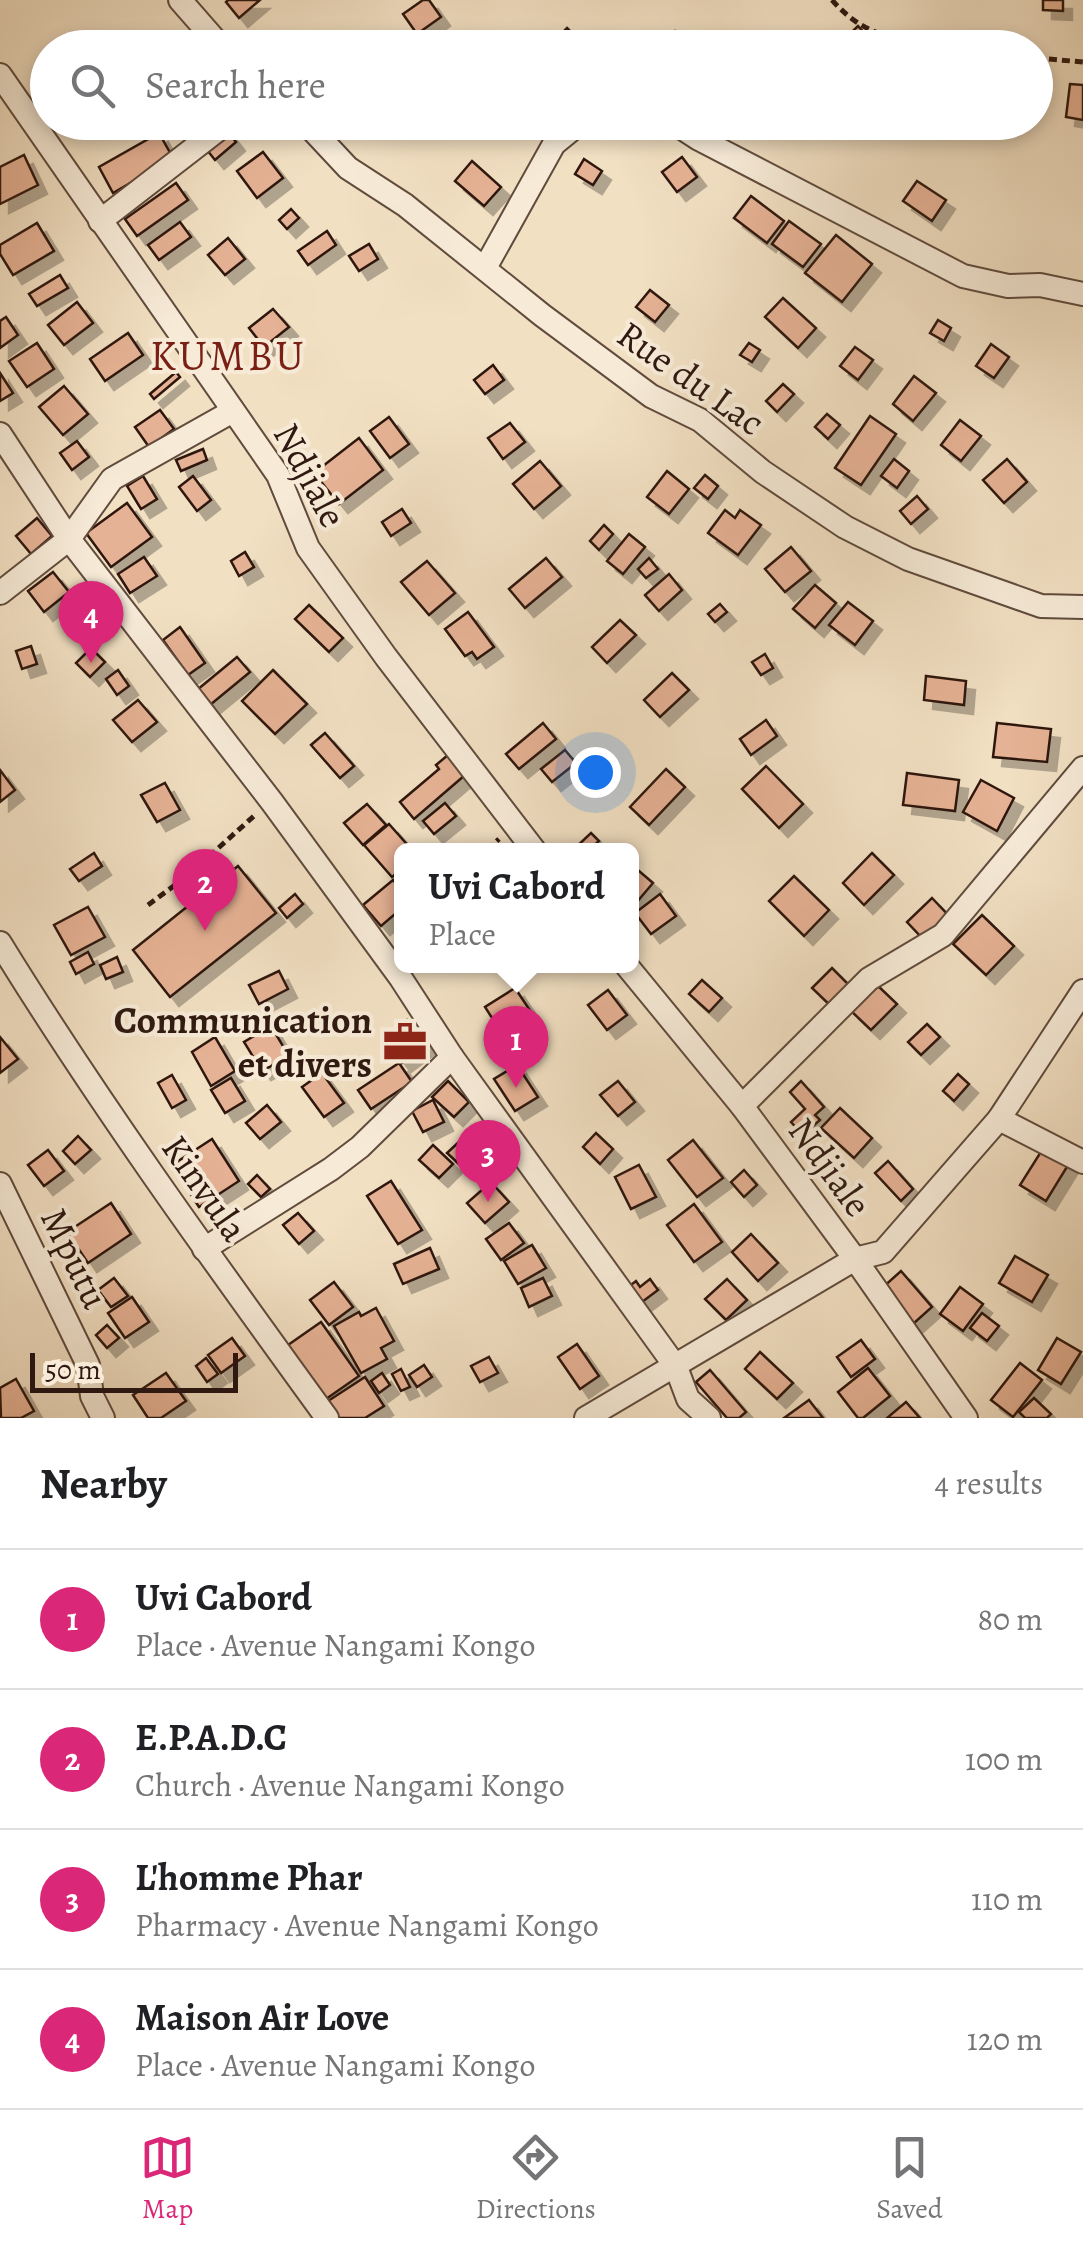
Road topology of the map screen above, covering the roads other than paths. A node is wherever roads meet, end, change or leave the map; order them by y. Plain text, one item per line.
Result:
1 (180, 0) edge
2 (206, 30) edge
3 (0, 75) edge
4 (30, 118) edge
5 (45, 140) edge
6 (204, 140) edge
7 (322, 140) edge
8 (559, 140) edge
9 (698, 140) edge
10 (100, 220) junction
11 (485, 268) junction
12 (1083, 294) edge
13 (234, 411) junction
14 (0, 434) edge
15 (69, 539) junction
16 (0, 593) edge
17 (1083, 607) edge
18 (1083, 768) edge
19 (529, 843) edge
20 (0, 943) edge
21 (394, 968) edge
22 (398, 973) edge
23 (633, 973) edge
24 (1083, 990) edge
25 (452, 1057) junction
26 (742, 1106) junction
27 (1000, 1118) junction
28 (1083, 1162) edge
29 (0, 1184) edge
30 (204, 1249) junction
31 (855, 1259) junction
32 (676, 1367) junction
33 (103, 1418) edge
34 (327, 1418) edge
35 (586, 1418) edge
36 (709, 1418) edge
37 (966, 1418) edge

1 - 2 street
3 - 4 street, Ndjiale
5 - 10 street, Ndjiale
6 - 10 street
7 - 11 street, Rue du Lac
8 - 11 street
9 - 12 street
10 - 13 street, Ndjiale
11 - 17 street, Rue du Lac
13 - 15 street
13 - 19 street, Ndjiale
14 - 15 street
15 - 16 street
15 - 21 street
18 - 26 street
20 - 30 street, Kinvula
22 - 25 street
23 - 26 street, Ndjiale
24 - 27 street
25 - 30 street
25 - 32 street
26 - 31 street, Ndjiale
27 - 28 street
27 - 31 street
29 - 33 street, Mputu
30 - 34 street, Kinvula
31 - 32 street
31 - 37 street, Ndjiale
32 - 35 street
32 - 36 street

